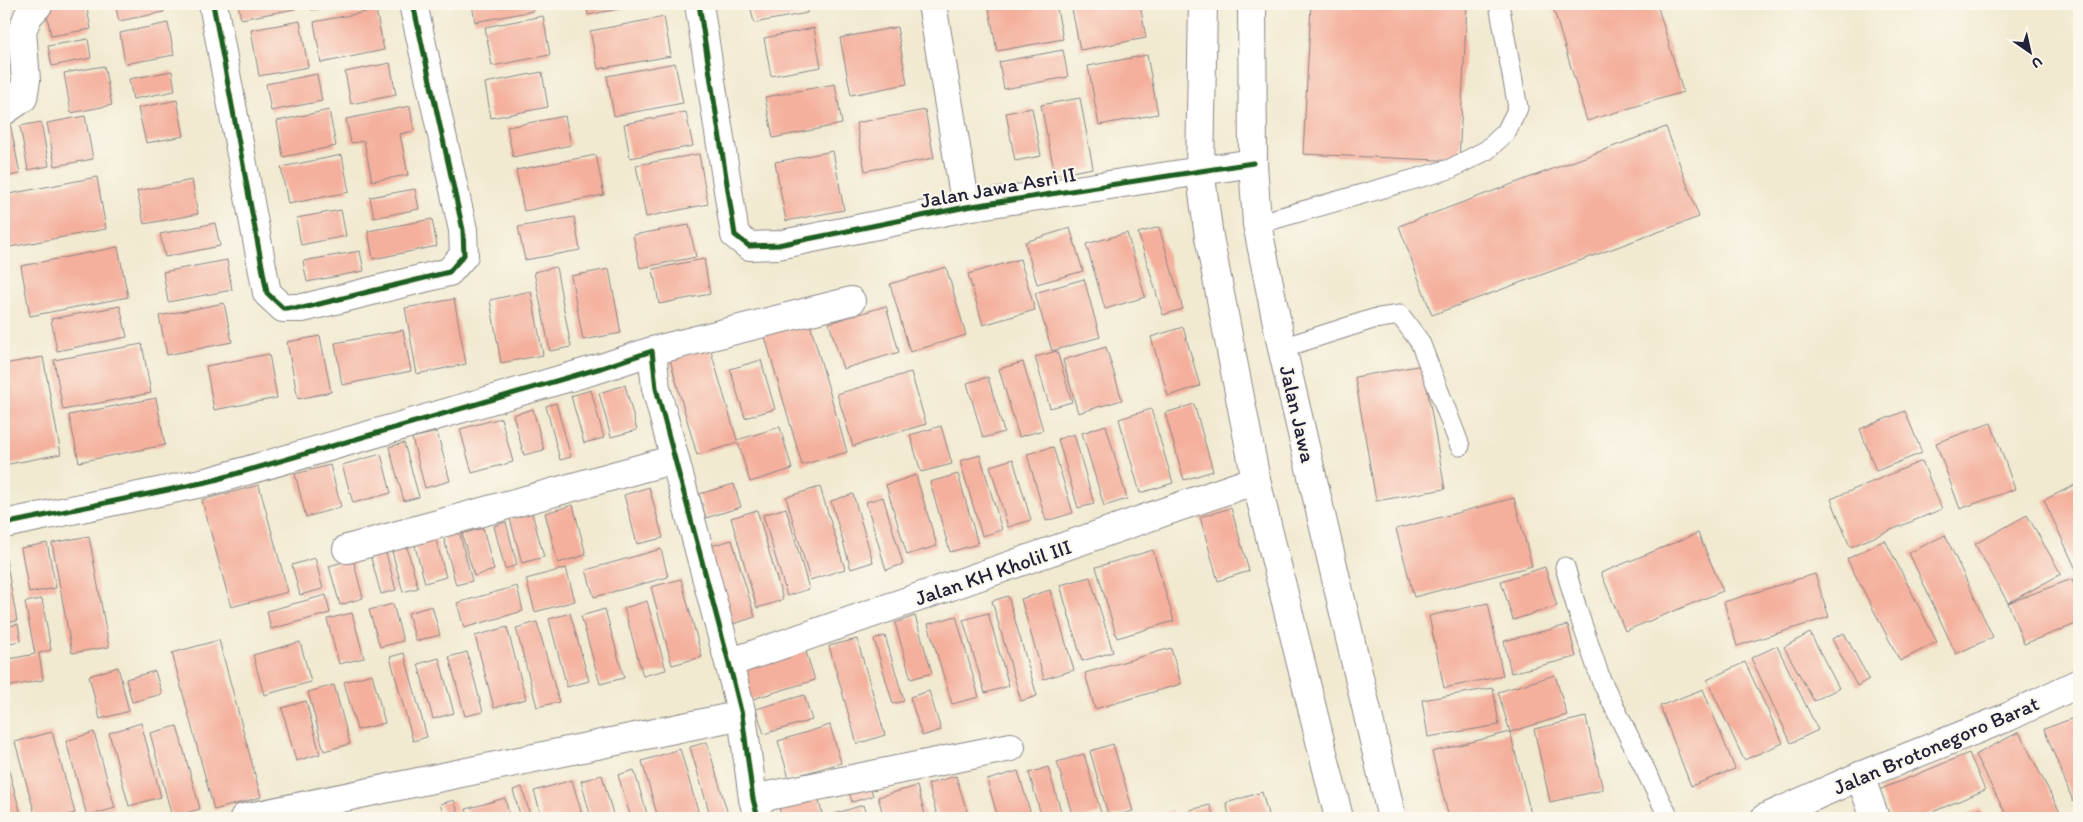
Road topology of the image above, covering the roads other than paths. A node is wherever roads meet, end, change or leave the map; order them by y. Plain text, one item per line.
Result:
1 (39, 4) edge
2 (213, 4) edge
3 (413, 4) edge
4 (699, 4) edge
5 (932, 4) edge
6 (1203, 4) edge
7 (1252, 4) edge
8 (1499, 4) edge
9 (4, 111) edge
10 (1253, 163) junction
11 (1200, 170) junction
12 (966, 206) junction
13 (1257, 224) junction
14 (851, 301) dead end
15 (1282, 348) junction
16 (652, 351) junction
17 (1460, 446) dead end
18 (675, 459) junction
19 (1256, 480) junction
20 (4, 524) edge
21 (347, 549) dead end
22 (1565, 567) dead end
23 (729, 663) junction
24 (2079, 683) edge
25 (742, 715) junction
26 (1011, 747) dead end
27 (1860, 776) junction
28 (756, 809) edge
29 (244, 818) edge
30 (1339, 818) edge
31 (1392, 818) edge
32 (1669, 818) edge
33 (1765, 818) edge
34 (1875, 818) edge

1 - 9 street
2 - 3 street
4 - 12 street, Jalan Jawa Asri II
5 - 12 street
6 - 11 street
7 - 10 street, Jalan Jawa
8 - 13 lane
10 - 11 street, Jalan Jawa Asri II
10 - 13 street, Jalan Jawa
11 - 12 street, Jalan Jawa Asri II
11 - 19 street
13 - 15 street, Jalan Jawa
14 - 16 street
15 - 17 lane
15 - 31 street, Jalan Jawa
16 - 18 street
16 - 20 street
18 - 21 street
18 - 23 street
19 - 23 street, Jalan KH Kholil III
19 - 30 street
22 - 32 lane
23 - 25 street
24 - 27 street, Jalan Brotonegoro Barat
25 - 28 street
25 - 29 street
26 - 28 street
27 - 33 street, Jalan Brotonegoro Barat
27 - 34 street

